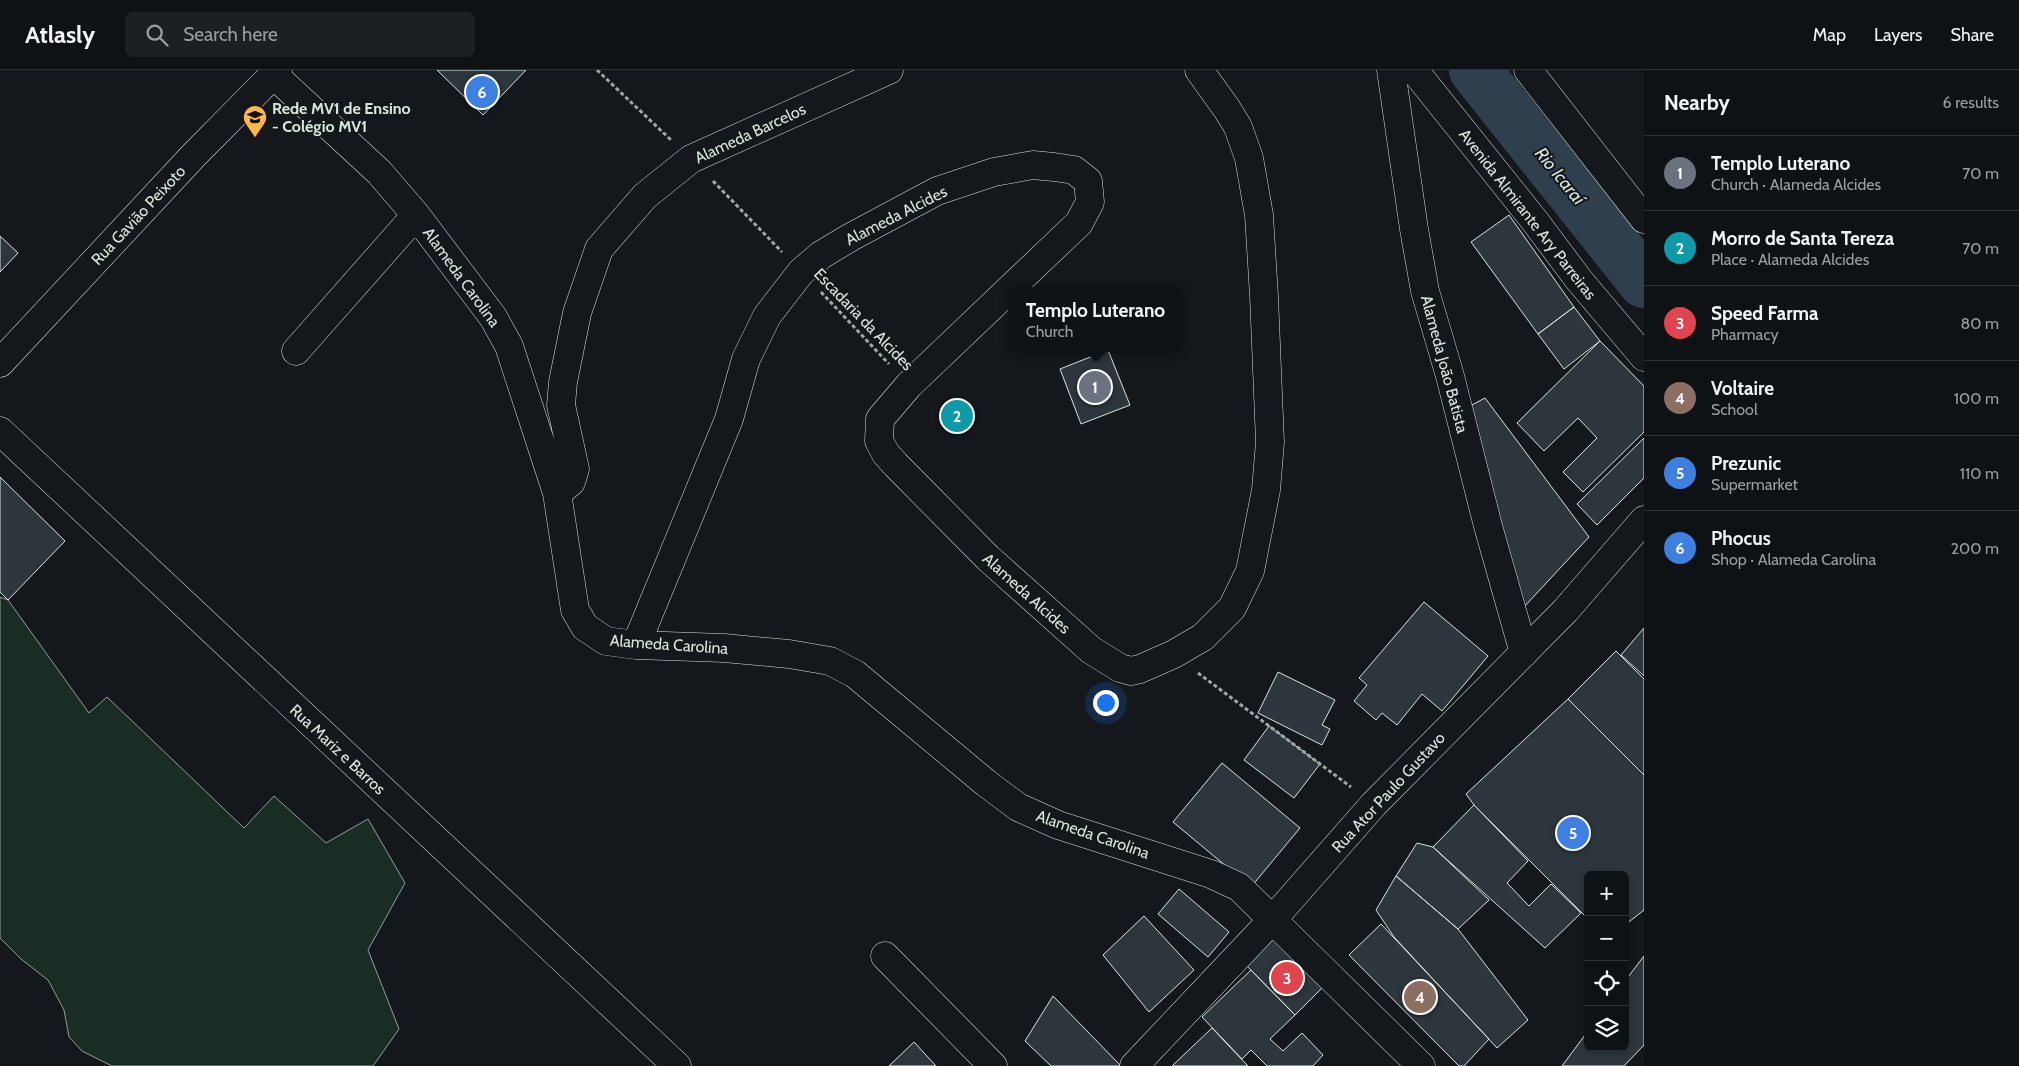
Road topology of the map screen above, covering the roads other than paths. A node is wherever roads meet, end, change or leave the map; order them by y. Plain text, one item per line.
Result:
1 (889, 70) edge
2 (1199, 70) edge
3 (1391, 70) edge
4 (1414, 70) edge
5 (1528, 70) edge
6 (276, 73) edge
7 (416, 215) junction
8 (1644, 218) edge
9 (1012, 287) edge
10 (1008, 291) edge
11 (296, 351) dead end
12 (1644, 357) edge
13 (0, 363) edge
14 (0, 431) edge
15 (557, 493) junction
16 (1644, 520) edge
17 (636, 645) junction
18 (1524, 653) junction
19 (1272, 919) junction
20 (885, 956) dead end
21 (677, 1066) edge
22 (993, 1066) edge
23 (1134, 1066) edge
24 (1421, 1066) edge

1 - 15 street, Alameda Barcelos
2 - 10 street, Alameda Alcides
3 - 18 street, Alameda João Batista
4 - 12 street, Avenida Almirante Ary Parreiras
5 - 8 street
6 - 7 street, Alameda Carolina
6 - 13 street, Rua Gavião Peixoto
7 - 11 street
7 - 15 street, Alameda Carolina
9 - 17 street, Alameda Alcides
14 - 21 street, Rua Mariz e Barros
15 - 17 street, Alameda Carolina
16 - 18 street, Rua Ator Paulo Gustavo
17 - 19 street, Alameda Carolina
18 - 19 street, Rua Ator Paulo Gustavo
19 - 23 street, Rua Ator Paulo Gustavo
19 - 24 street, Alameda Carolina
20 - 22 street

